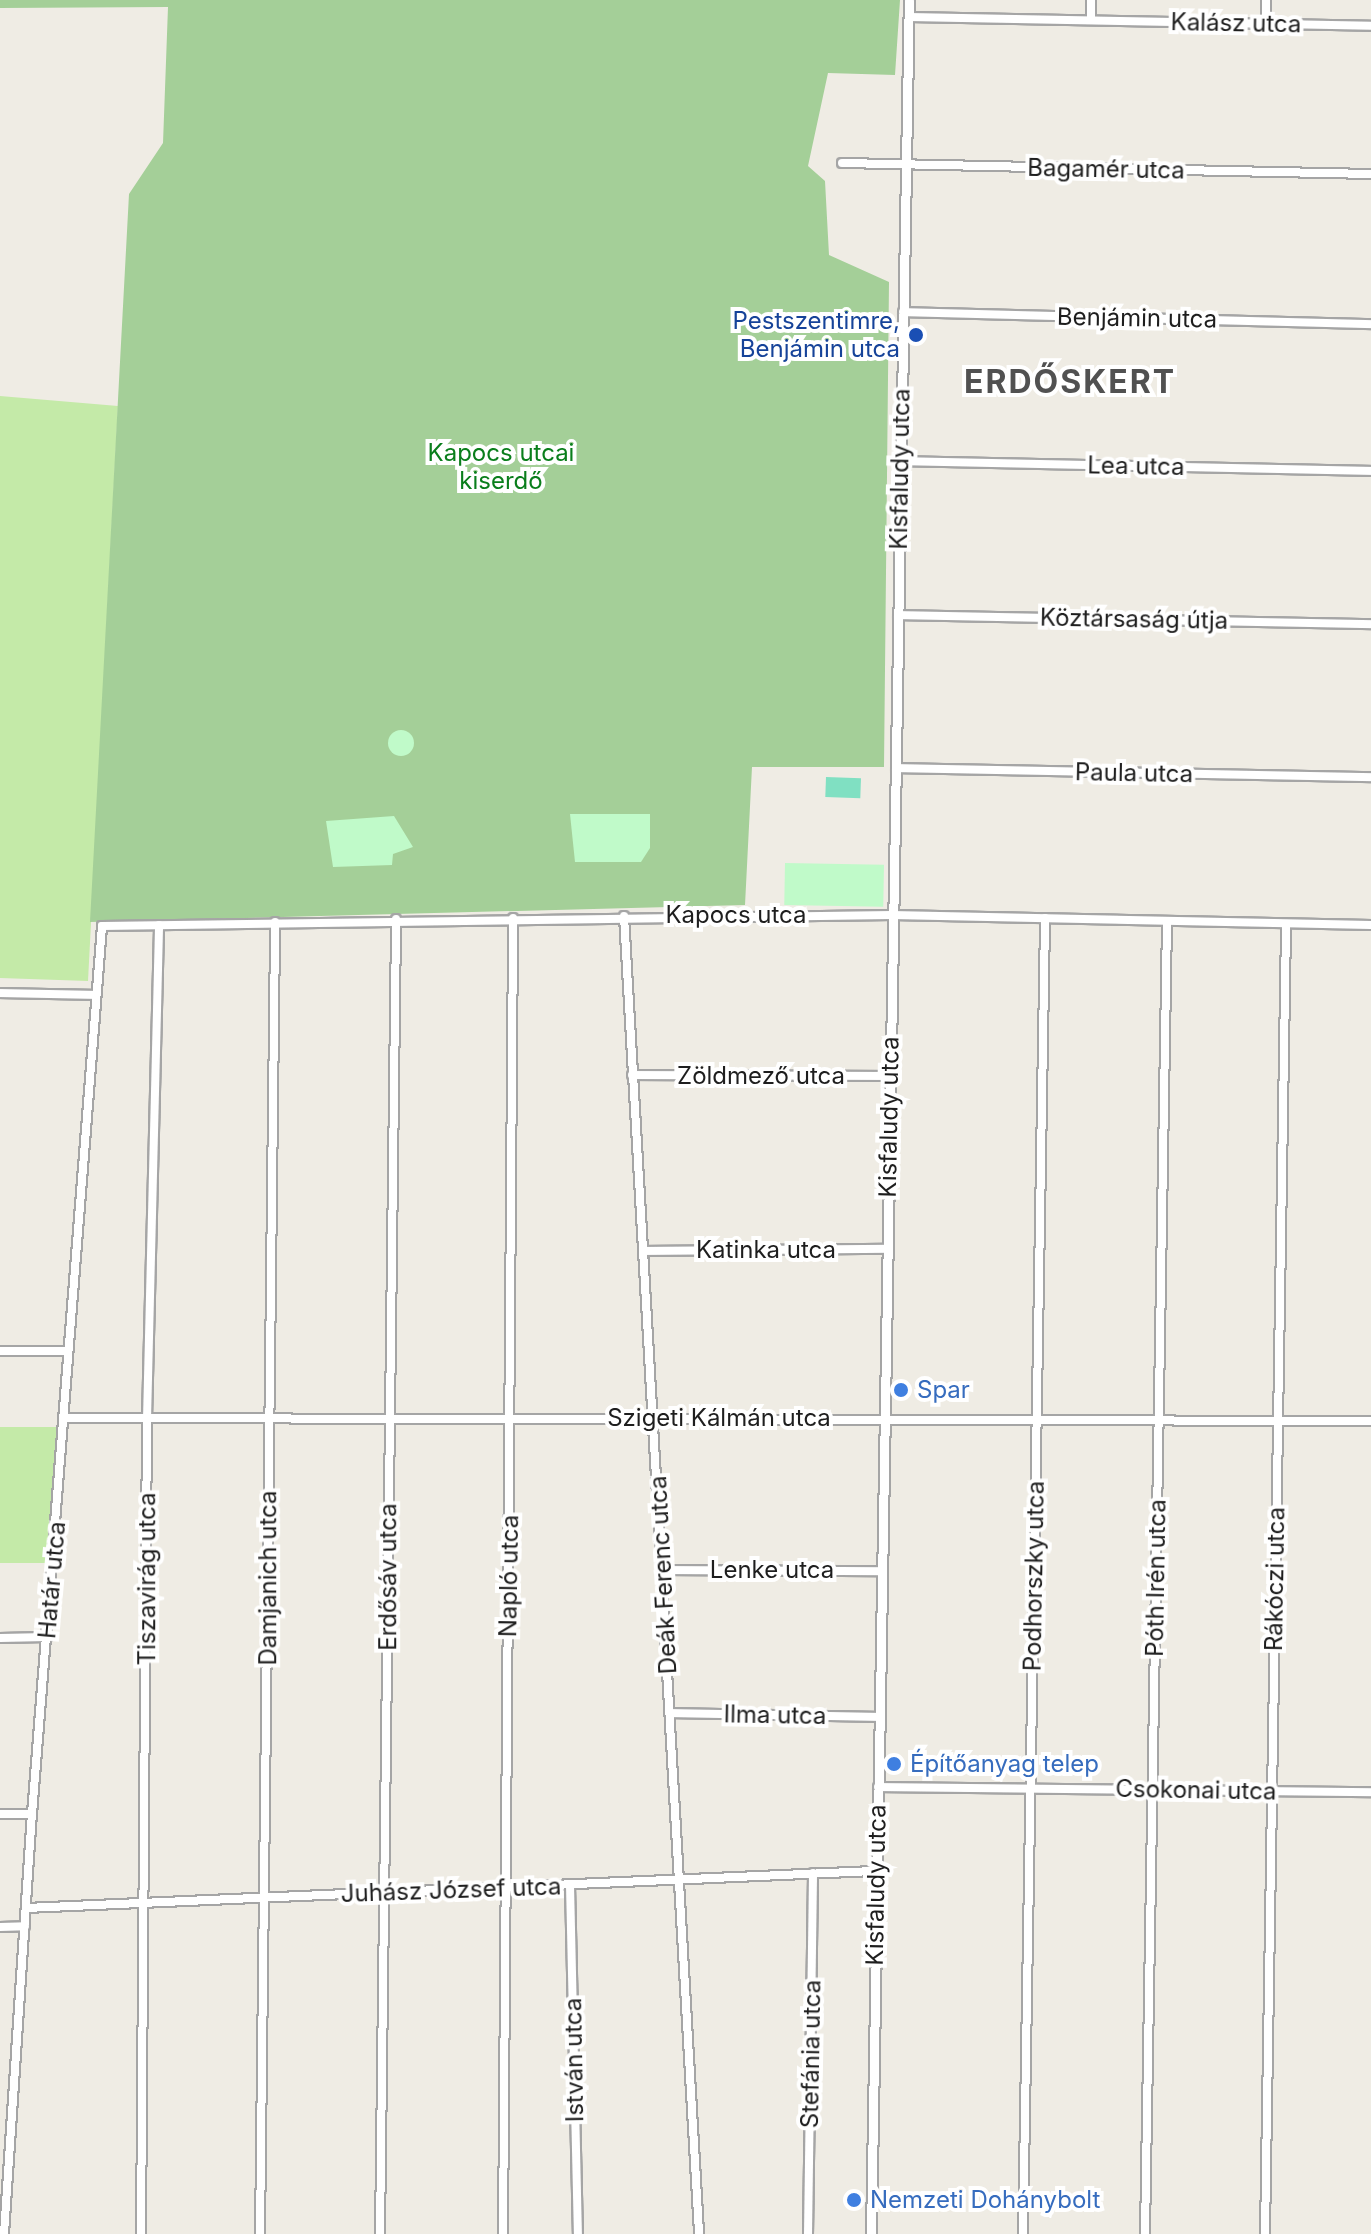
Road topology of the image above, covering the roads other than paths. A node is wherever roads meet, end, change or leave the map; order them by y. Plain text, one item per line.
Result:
1 (909, 0) edge
2 (1091, 0) edge
3 (1266, 0) edge
4 (909, 17) junction
5 (1091, 19) junction
6 (1266, 24) junction
7 (1371, 26) edge
8 (842, 163) dead end
9 (906, 165) junction
10 (1371, 174) edge
11 (903, 312) junction
12 (1371, 324) edge
13 (900, 461) junction
14 (1371, 471) edge
15 (898, 615) junction
16 (1371, 624) edge
17 (896, 768) junction
18 (1371, 777) edge
19 (892, 915) junction
20 (624, 916) junction
21 (513, 918) junction
22 (1045, 918) junction
23 (396, 919) junction
24 (275, 922) junction
25 (1167, 922) junction
26 (1286, 924) junction
27 (159, 925) junction
28 (1371, 925) edge
29 (102, 926) joint
30 (0, 993) edge
31 (96, 995) junction
32 (632, 1075) junction
33 (890, 1076) junction
34 (887, 1249) junction
35 (644, 1251) junction
36 (0, 1351) edge
37 (68, 1351) junction
38 (885, 1417) junction
39 (67, 1418) junction
40 (269, 1418) junction
41 (147, 1419) junction
42 (389, 1419) junction
43 (511, 1419) junction
44 (654, 1419) junction
45 (1037, 1421) junction
46 (1158, 1421) junction
47 (1371, 1421) edge
48 (1277, 1422) junction
49 (664, 1570) junction
50 (881, 1571) junction
51 (47, 1637) junction
52 (0, 1638) edge
53 (671, 1713) junction
54 (879, 1717) junction
55 (878, 1787) junction
56 (1031, 1788) junction
57 (1152, 1789) junction
58 (1272, 1791) junction
59 (1371, 1792) edge
60 (0, 1814) edge
61 (32, 1814) junction
62 (875, 1871) junction
63 (813, 1873) junction
64 (681, 1879) junction
65 (570, 1885) junction
66 (506, 1889) junction
67 (386, 1893) junction
68 (267, 1897) junction
69 (145, 1903) junction
70 (26, 1908) junction
71 (25, 1926) junction
72 (0, 1927) edge
73 (4, 2147) edge
74 (4, 2234) edge
75 (141, 2234) edge
76 (260, 2234) edge
77 (380, 2234) edge
78 (503, 2234) edge
79 (578, 2234) edge
80 (699, 2234) edge
81 (808, 2234) edge
82 (871, 2234) edge
83 (1023, 2234) edge
84 (1145, 2234) edge
85 (1265, 2234) edge

1 - 4 street, Kisfaludy utca
2 - 5 street
3 - 6 street
4 - 5 street, Kalász utca
4 - 9 street, Kisfaludy utca
5 - 6 street, Kalász utca
6 - 7 street, Kalász utca
8 - 9 street, Bagamér utca
9 - 10 street, Bagamér utca
9 - 11 street, Kisfaludy utca
11 - 12 street, Benjámin utca
11 - 13 street, Kisfaludy utca
13 - 14 street, Lea utca
13 - 15 street, Kisfaludy utca
15 - 16 street, Köztársaság útja
15 - 17 street, Kisfaludy utca
17 - 18 street, Paula utca
17 - 19 street, Kisfaludy utca
19 - 20 street, Kapocs utca
19 - 22 street, Kapocs utca
19 - 33 street, Kisfaludy utca
20 - 21 street, Kapocs utca
20 - 32 street, Deák Ferenc utca
21 - 23 street, Kapocs utca
21 - 43 street, Napló utca
22 - 25 street, Kapocs utca
22 - 45 street, Podhorszky utca
23 - 24 street, Kapocs utca
23 - 42 street, Erdősáv utca
24 - 27 street, Kapocs utca
24 - 40 street, Damjanich utca
25 - 26 street, Kapocs utca
25 - 46 street, Póth Irén utca
26 - 28 street, Kapocs utca
26 - 48 street, Rákóczi utca
27 - 29 street, Kapocs utca
27 - 41 street, Tiszavirág utca
29 - 31 street, Határ utca
30 - 31 street
31 - 37 street, Határ utca
32 - 33 street, Zöldmező utca
32 - 35 street, Deák Ferenc utca
33 - 34 street, Kisfaludy utca
34 - 35 street, Katinka utca
34 - 38 street, Kisfaludy utca
35 - 44 street, Deák Ferenc utca
36 - 37 street
37 - 39 street, Határ utca
38 - 44 street, Szigeti Kálmán utca
38 - 45 street, Szigeti Kálmán utca
38 - 50 street, Kisfaludy utca
39 - 41 street, Szigeti Kálmán utca
39 - 51 street, Határ utca
40 - 41 street, Szigeti Kálmán utca
40 - 42 street, Szigeti Kálmán utca
40 - 68 street, Damjanich utca
41 - 69 street, Tiszavirág utca
42 - 43 street, Szigeti Kálmán utca
42 - 67 street, Erdősáv utca
43 - 44 street, Szigeti Kálmán utca
43 - 66 street, Napló utca
44 - 49 street, Deák Ferenc utca
45 - 46 street, Szigeti Kálmán utca
45 - 56 street, Podhorszky utca
46 - 48 street, Szigeti Kálmán utca
46 - 57 street, Póth Irén utca
47 - 48 street, Szigeti Kálmán utca
48 - 58 street, Rákóczi utca
49 - 50 street, Lenke utca
49 - 53 street, Deák Ferenc utca
50 - 54 street, Kisfaludy utca
51 - 52 street
51 - 61 street, Határ utca
53 - 54 street, Ilma utca
53 - 64 street, Deák Ferenc utca
54 - 55 street, Kisfaludy utca
55 - 56 street, Csokonai utca
55 - 62 street, Kisfaludy utca
56 - 57 street, Csokonai utca
56 - 83 street, Podhorszky utca
57 - 58 street, Csokonai utca
57 - 84 street, Póth Irén utca
58 - 59 street, Csokonai utca
58 - 85 street, Rákóczi utca
60 - 61 street
61 - 70 street, Határ utca
62 - 63 street, Juhász József utca
62 - 82 street, Kisfaludy utca
63 - 64 street, Juhász József utca
63 - 81 street, Stefánia utca
64 - 65 street, Juhász József utca
64 - 80 street, Deák Ferenc utca
65 - 66 street, Juhász József utca
65 - 79 street, István utca
66 - 67 street, Juhász József utca
66 - 78 street, Napló utca
67 - 68 street, Juhász József utca
67 - 77 street, Erdősáv utca
68 - 69 street, Juhász József utca
68 - 76 street, Damjanich utca
69 - 70 street, Juhász József utca
69 - 75 street, Tiszavirág utca
70 - 71 street, Határ utca
71 - 72 street
71 - 73 street, Határ utca
73 - 74 street, Határ utca

